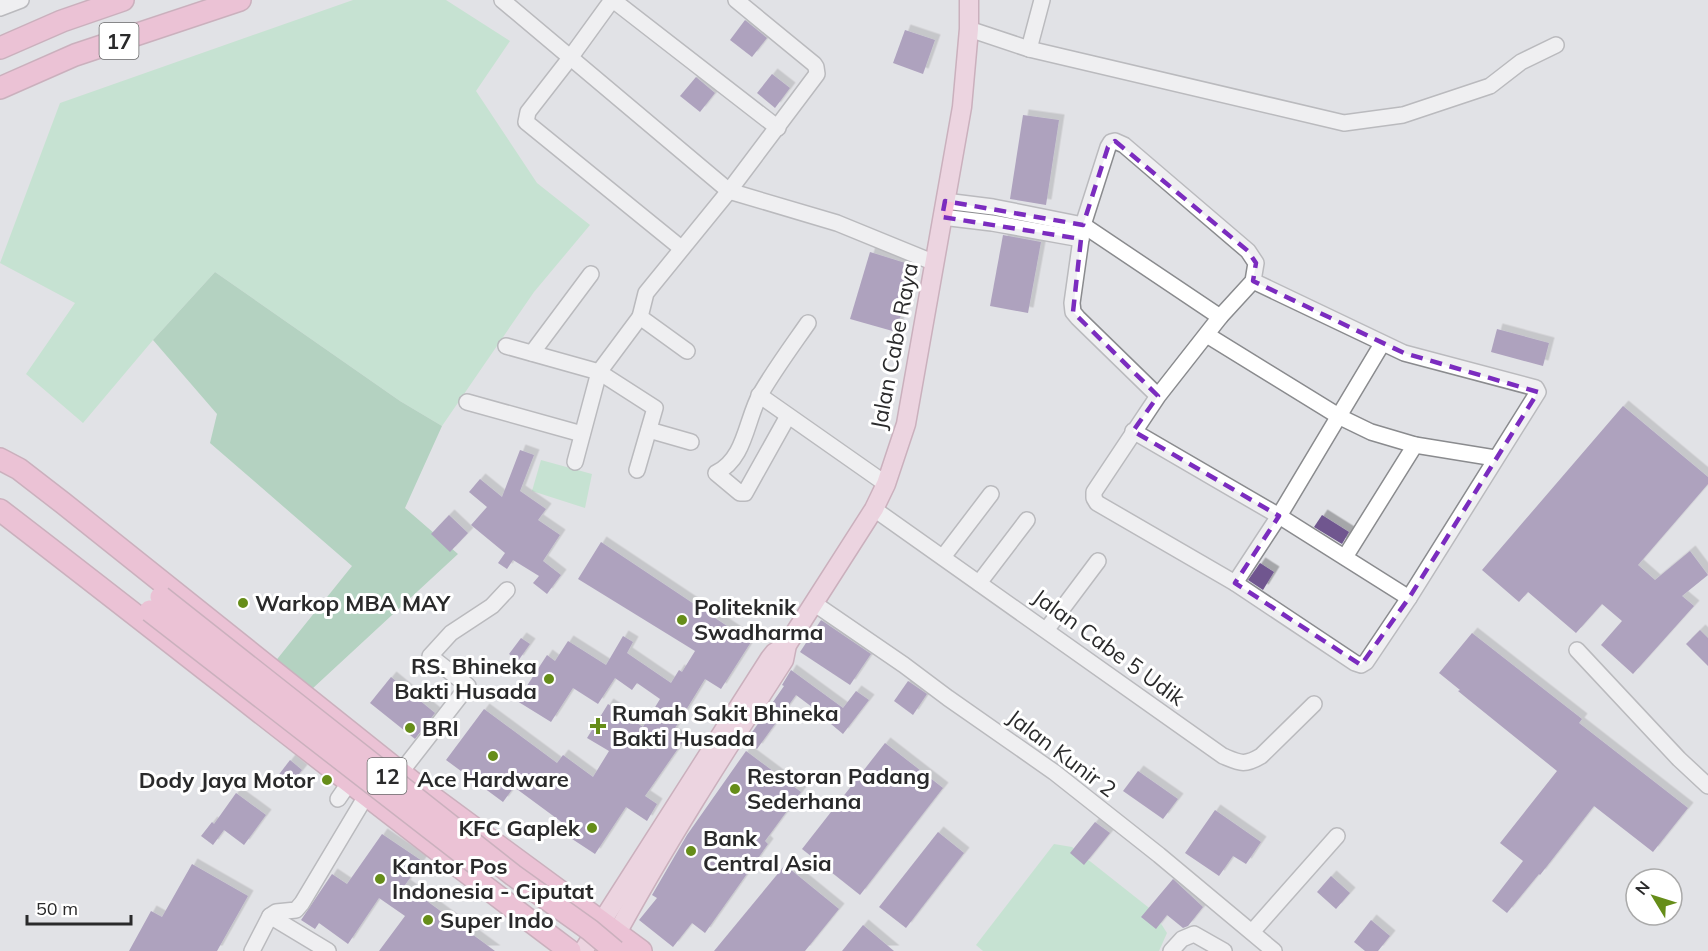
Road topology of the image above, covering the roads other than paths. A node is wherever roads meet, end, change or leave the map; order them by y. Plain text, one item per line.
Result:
1 (21, 0) edge
2 (123, 0) edge
3 (240, 0) edge
4 (502, 0) edge
5 (613, 0) edge
6 (969, 0) edge
7 (978, 0) edge
8 (1042, 0) edge
9 (744, 3) edge
10 (0, 8) edge
11 (969, 29) junction
12 (1556, 45) dead end
13 (0, 48) edge
14 (1029, 49) junction
15 (570, 58) junction
16 (0, 87) edge
17 (778, 128) junction
18 (729, 191) junction
19 (943, 209) junction
20 (1082, 232) junction
21 (681, 248) junction
22 (934, 263) junction
23 (591, 274) dead end
24 (1253, 281) junction
25 (640, 317) junction
26 (1220, 317) junction
27 (808, 323) dead end
28 (1207, 335) junction
29 (1382, 344) junction
30 (506, 346) dead end
31 (687, 351) dead end
32 (532, 353) junction
33 (599, 372) junction
34 (759, 395) junction
35 (1158, 396) junction
36 (467, 402) dead end
37 (788, 416) junction
38 (1340, 417) junction
39 (649, 430) junction
40 (1133, 431) junction
41 (582, 434) junction
42 (691, 442) dead end
43 (1415, 445) junction
44 (1495, 458) junction
45 (0, 459) edge
46 (575, 462) dead end
47 (0, 469) edge
48 (638, 470) dead end
49 (886, 484) junction
50 (991, 494) dead end
51 (0, 496) edge
52 (874, 509) junction
53 (0, 510) edge
54 (1279, 516) junction
55 (1027, 520) dead end
56 (943, 556) junction
57 (1345, 557) junction
58 (1098, 561) dead end
59 (979, 583) junction
60 (1235, 583) junction
61 (507, 590) dead end
62 (1409, 598) junction
63 (155, 604) junction
64 (814, 604) junction
65 (1047, 630) junction
66 (1577, 650) dead end
67 (1314, 704) dead end
68 (401, 772) junction
69 (1708, 786) edge
70 (366, 796) junction
71 (1337, 836) dead end
72 (571, 897) junction
73 (270, 916) junction
74 (544, 931) junction
75 (1252, 932) junction
76 (610, 939) edge
77 (252, 951) edge
78 (328, 951) edge
79 (570, 951) edge
80 (583, 951) edge
81 (594, 951) edge
82 (641, 951) edge
83 (1171, 951) edge
84 (1224, 951) edge
85 (1274, 951) edge

1 - 10 street
2 - 13 highway, 17
3 - 16 highway, 17
4 - 15 street
5 - 15 street
5 - 17 street
6 - 11 main road, Jalan Cabe Raya
7 - 11 main road, Jalan Cabe Raya
8 - 14 street
9 - 17 street
11 - 14 street
11 - 19 main road, Jalan Cabe Raya
12 - 14 street
15 - 18 street
15 - 21 street
17 - 18 street
18 - 21 street
18 - 22 street
19 - 20 street
19 - 22 main road, Jalan Cabe Raya
20 - 24 street
20 - 26 street
20 - 35 street
21 - 25 street
22 - 49 main road, Jalan Cabe Raya
23 - 32 street
24 - 26 street
24 - 29 street
25 - 31 street
25 - 33 street
26 - 28 street
27 - 34 street
28 - 35 street
28 - 38 street
29 - 38 street
29 - 44 street
30 - 32 street
32 - 33 street
33 - 39 street
33 - 41 street
34 - 37 street
34 - 37 street
35 - 40 street
36 - 41 street
37 - 49 street
38 - 43 street
38 - 54 street
39 - 42 street
39 - 48 street
40 - 54 street
40 - 60 street
41 - 46 street
43 - 44 street
43 - 57 street
44 - 62 street
45 - 68 highway
47 - 63 highway, 12
49 - 52 main road, Jalan Cabe Raya
50 - 56 street
51 - 63 highway, 12
52 - 56 street, Jalan Cabe 5 Udik
52 - 64 main road, Jalan Cabe Raya
53 - 70 highway
54 - 57 street
54 - 60 street
55 - 59 street
56 - 59 street, Jalan Cabe 5 Udik
57 - 62 street
58 - 65 street
59 - 65 street, Jalan Cabe 5 Udik
60 - 62 street
61 - 68 street
63 - 76 highway, 12, bridge
63 - 81 highway, 12, bridge
64 - 75 street, Jalan Kunir 2
64 - 76 main road, Jalan Cabe Raya
65 - 67 street, Jalan Cabe 5 Udik
66 - 69 street
68 - 72 highway
70 - 73 street
70 - 74 highway
71 - 75 street
72 - 74 highway
72 - 76 highway
73 - 77 street
73 - 78 street
74 - 79 highway
75 - 85 street, Jalan Kunir 2
76 - 80 main road, Jalan Cabe Raya
76 - 82 highway
83 - 84 street

